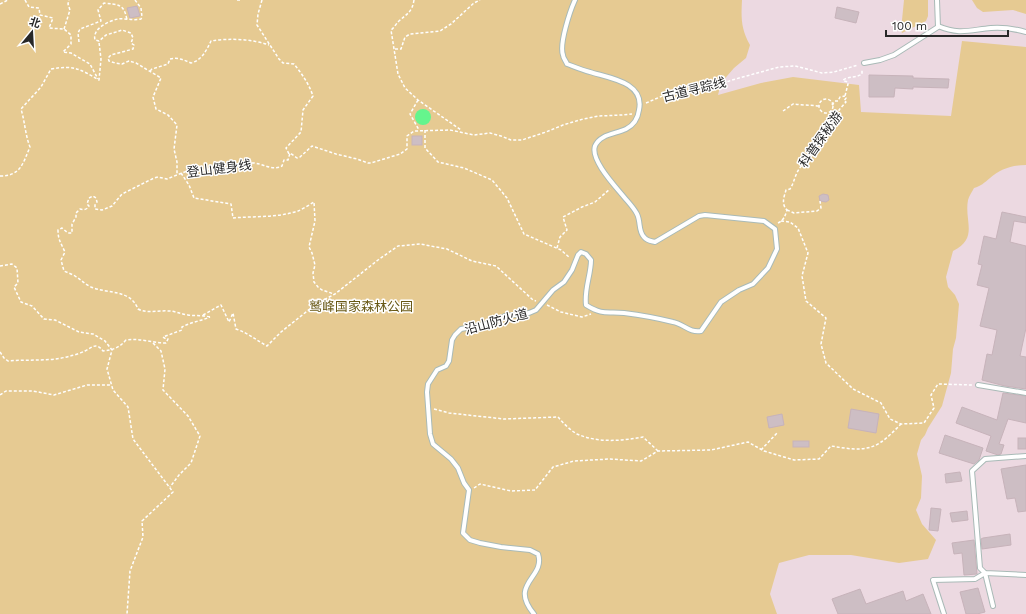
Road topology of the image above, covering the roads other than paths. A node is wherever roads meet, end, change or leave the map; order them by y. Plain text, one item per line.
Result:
1 (575, 0) edge
2 (937, 0) edge
3 (938, 26) junction
4 (1026, 32) edge
5 (864, 63) road end
6 (978, 385) road end
7 (1026, 393) edge
8 (1026, 456) edge
9 (985, 573) junction
10 (1026, 575) edge
11 (992, 606) dead end
12 (534, 614) edge
13 (944, 614) edge

1 - 12 lane, 沿山防火道
2 - 3 lane
3 - 4 lane
3 - 5 lane
6 - 7 lane
8 - 9 lane
9 - 10 lane
9 - 11 lane
9 - 13 lane

